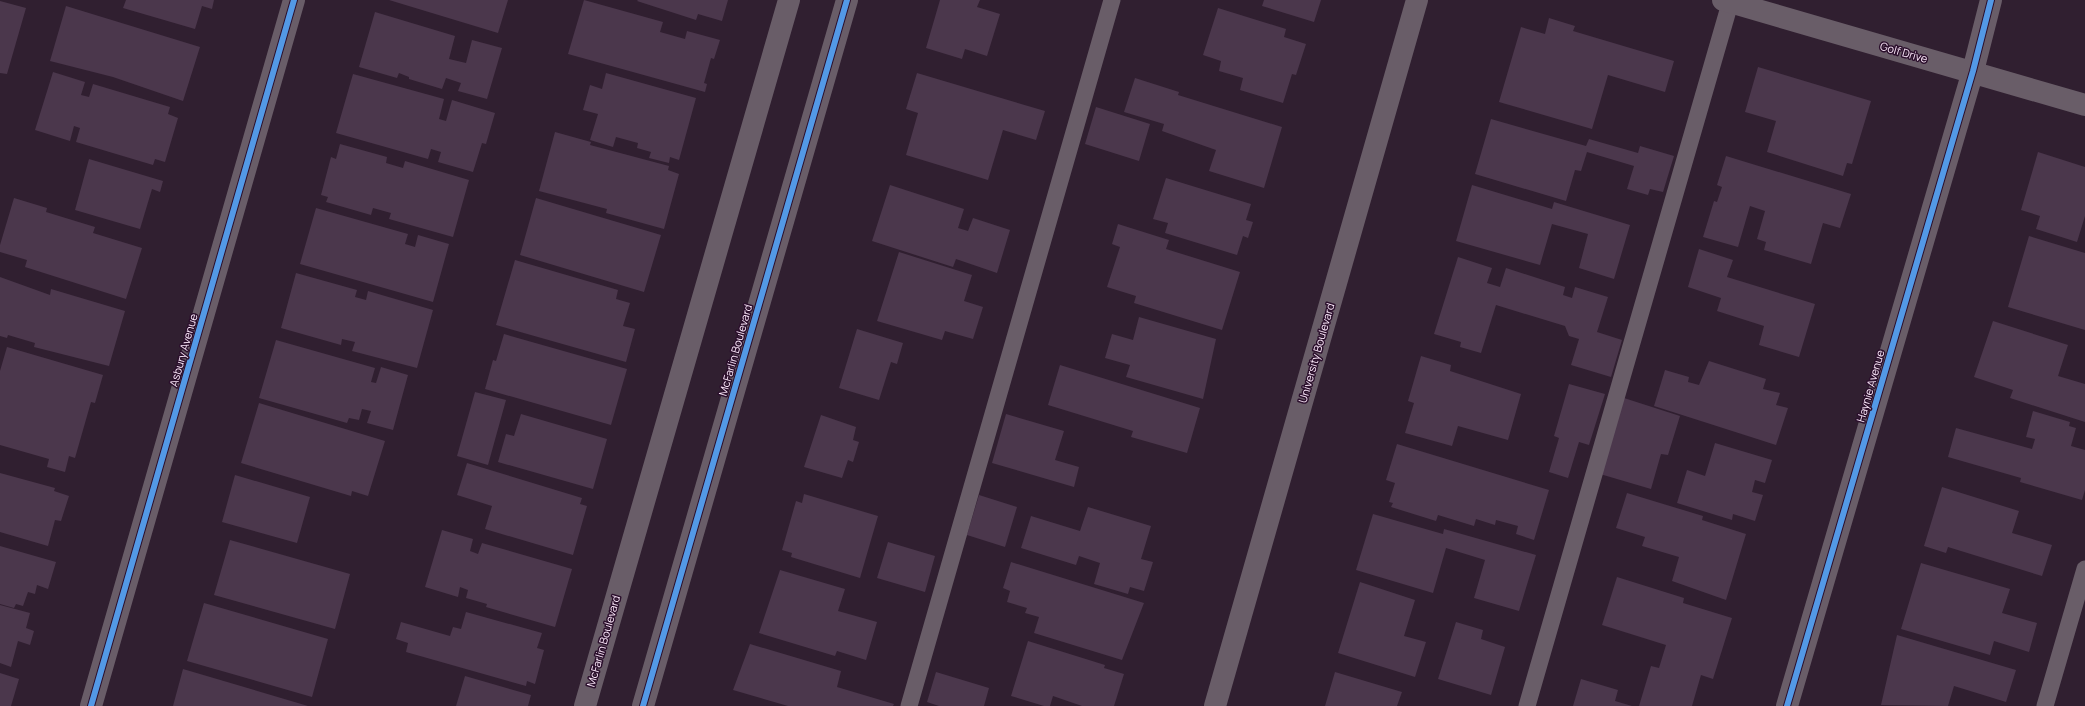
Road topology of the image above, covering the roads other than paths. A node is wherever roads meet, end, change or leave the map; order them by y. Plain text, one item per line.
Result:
1 (294, 0) edge
2 (789, 0) edge
3 (847, 0) edge
4 (1112, 0) edge
5 (1417, 0) edge
6 (1991, 0) edge
7 (1728, 1) edge
8 (1973, 71) junction
9 (2085, 104) edge
10 (2085, 568) edge
11 (91, 706) edge
12 (585, 706) edge
13 (643, 706) edge
14 (909, 706) edge
15 (1215, 706) edge
16 (1527, 706) edge
17 (1787, 706) edge
18 (2045, 706) edge

1 - 11 street, Asbury Avenue
2 - 12 street, McFarlin Boulevard
3 - 13 street, McFarlin Boulevard
4 - 14 lane
5 - 15 street, University Boulevard
6 - 8 street, Haynie Avenue
7 - 8 street, Golf Drive
7 - 16 lane
8 - 9 street, Golf Drive
8 - 17 street, Haynie Avenue
10 - 18 lane

